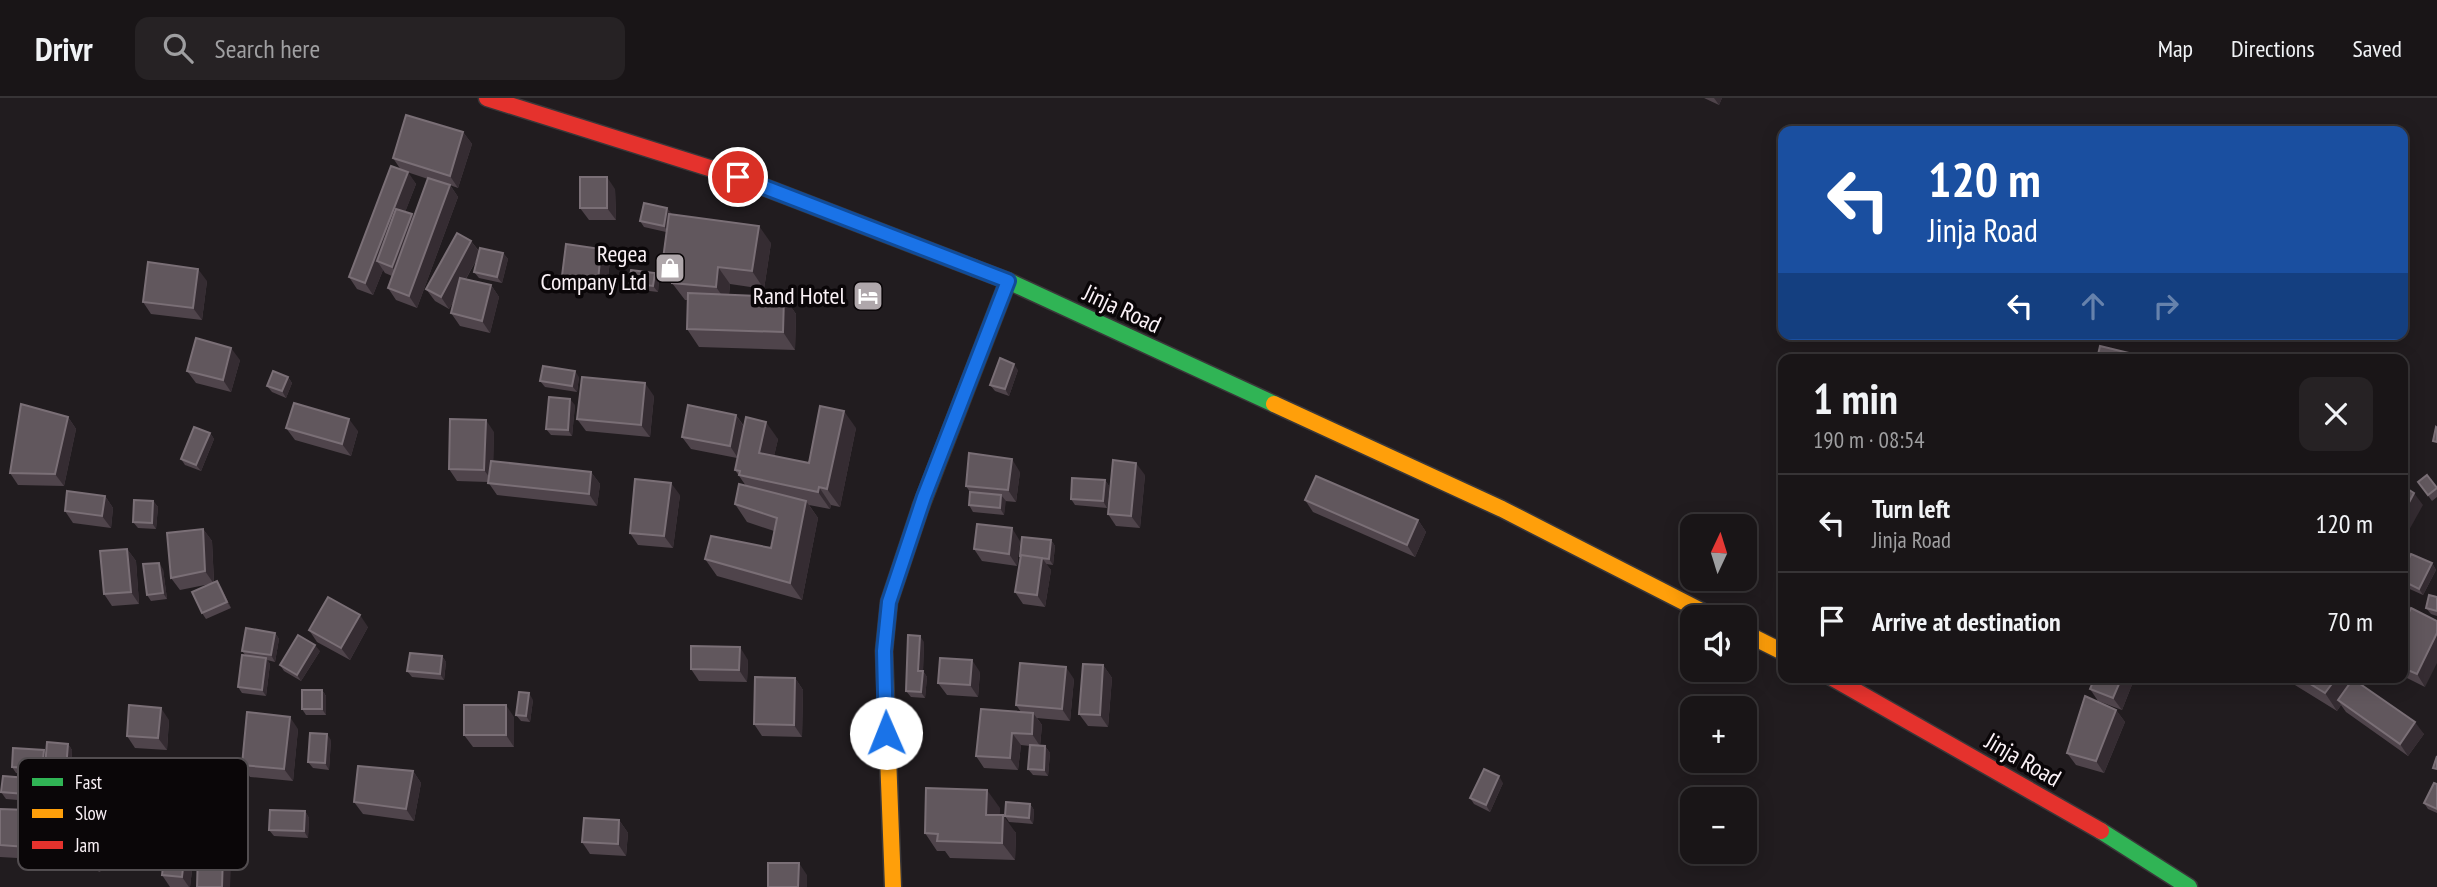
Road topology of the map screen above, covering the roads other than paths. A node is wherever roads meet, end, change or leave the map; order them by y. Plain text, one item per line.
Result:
1 (487, 98) edge
2 (1008, 281) junction
3 (1690, 605) edge
4 (1757, 639) edge
5 (1778, 650) edge
6 (1842, 683) edge
7 (893, 887) edge
8 (2189, 887) edge

1 - 2 main road, Jinja Road
2 - 3 main road, Jinja Road
2 - 7 main road
4 - 5 main road
6 - 8 main road, Jinja Road

